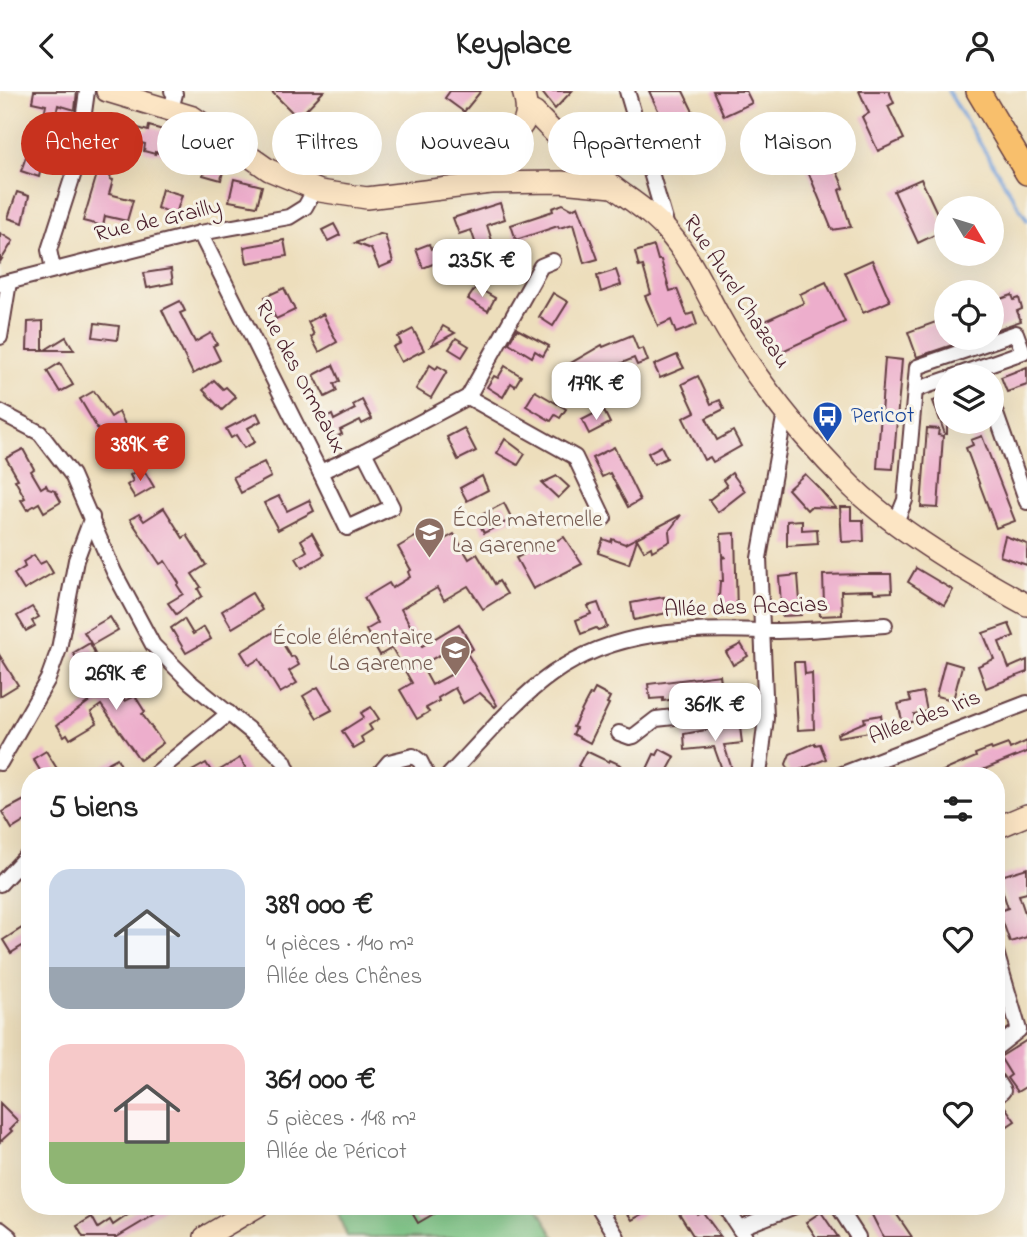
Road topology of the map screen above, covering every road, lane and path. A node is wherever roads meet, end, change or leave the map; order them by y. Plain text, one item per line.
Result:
1 (87, 91) edge
2 (107, 91) edge
3 (626, 91) edge
4 (978, 91) edge
5 (172, 100) edge
6 (526, 100) edge
7 (1027, 173) edge
8 (490, 183) junction
9 (613, 187) junction
10 (315, 190) junction
11 (668, 231) junction
12 (200, 233) junction
13 (553, 261) dead end
14 (53, 269) junction
15 (5, 283) edge
16 (0, 337) edge
17 (998, 364) edge
18 (934, 383) edge
19 (915, 390) junction
20 (468, 397) junction
21 (0, 412) edge
22 (785, 412) junction
23 (1003, 434) edge
24 (364, 452) junction
25 (320, 472) junction
26 (1027, 502) edge
27 (92, 517) junction
28 (604, 517) dead end
29 (896, 522) junction
30 (1027, 605) edge
31 (885, 625) dead end
32 (763, 631) junction
33 (1027, 703) edge
34 (765, 707) junction
35 (229, 713) junction
36 (619, 733) dead end
37 (0, 763) edge
38 (163, 767) edge
39 (287, 767) edge
40 (384, 767) edge
41 (422, 767) edge
42 (457, 767) edge
43 (760, 767) edge
44 (861, 767) edge
45 (1027, 815) edge
46 (1005, 824) edge
47 (21, 862) edge
48 (0, 884) edge
49 (1005, 983) edge
50 (1005, 1041) edge
51 (243, 1215) edge
52 (604, 1215) edge
53 (730, 1215) edge
54 (777, 1215) edge
55 (844, 1215) edge
56 (0, 1229) edge
57 (742, 1232) edge
58 (10, 1237) edge
59 (205, 1237) edge
60 (617, 1237) edge
61 (858, 1237) edge

1 - 14 street
2 - 5 street
3 - 11 street
4 - 7 main road
5 - 10 street
6 - 8 street
6 - 9 street, Rue Aurel Chazeau
8 - 9 street
8 - 10 street
9 - 11 street, Rue Aurel Chazeau
10 - 12 street, Rue de Grailly
11 - 22 street, Rue Aurel Chazeau
12 - 14 street, Rue de Grailly
12 - 25 street, Rue des Ormeaux
13 - 20 street
14 - 15 street, Rue de Grailly
15 - 16 street
17 - 19 street
18 - 19 street
19 - 29 street
20 - 24 street, Rue des Ormeaux
20 - 28 street
21 - 27 street
22 - 29 street, Rue Aurel Chazeau
22 - 32 street
23 - 26 street
24 - 25 street, Rue des Ormeaux
24 - 25 street
27 - 35 street
27 - 37 street
29 - 30 street, Rue Aurel Chazeau
31 - 32 street, Allée des Acacias
32 - 34 street
32 - 42 street, Allée des Acacias
33 - 44 street, Allée des Iris
34 - 36 street
34 - 43 street
35 - 38 street
35 - 39 street
40 - 41 street
45 - 46 street
47 - 48 street
49 - 50 street
51 - 59 street
52 - 60 street
53 - 57 street
54 - 57 street
55 - 61 street
56 - 58 street

